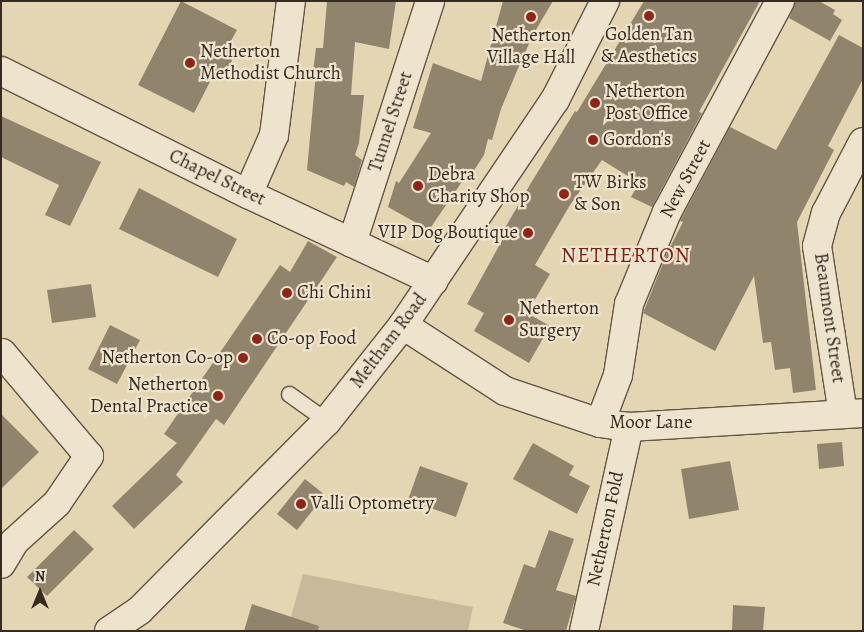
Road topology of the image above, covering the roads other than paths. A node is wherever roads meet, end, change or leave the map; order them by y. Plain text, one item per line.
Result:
1 (291, 1) edge
2 (430, 1) edge
3 (605, 1) edge
4 (780, 1) edge
5 (1, 71) edge
6 (863, 142) edge
7 (854, 178) edge
8 (248, 194) junction
9 (352, 242) junction
10 (434, 281) junction
11 (403, 325) junction
12 (2, 353) edge
13 (289, 394) dead end
14 (853, 414) edge
15 (327, 421) junction
16 (600, 423) junction
17 (629, 427) junction
18 (1, 564) edge
19 (109, 631) edge
20 (584, 631) edge

1 - 8 street
2 - 9 street, Tunnel Street
3 - 10 street, Meltham Road
4 - 16 street, New Street
5 - 8 street, Chapel Street
6 - 7 street, Beaumont Street
7 - 14 street, Beaumont Street
8 - 9 street, Chapel Street
9 - 10 street, Chapel Street
10 - 11 street, Meltham Road
11 - 15 street, Meltham Road
11 - 16 street, Moor Lane
12 - 18 street
13 - 15 lane
14 - 17 street, Moor Lane
15 - 19 street, Meltham Road
16 - 17 street, Moor Lane
17 - 20 street, Netherton Fold

